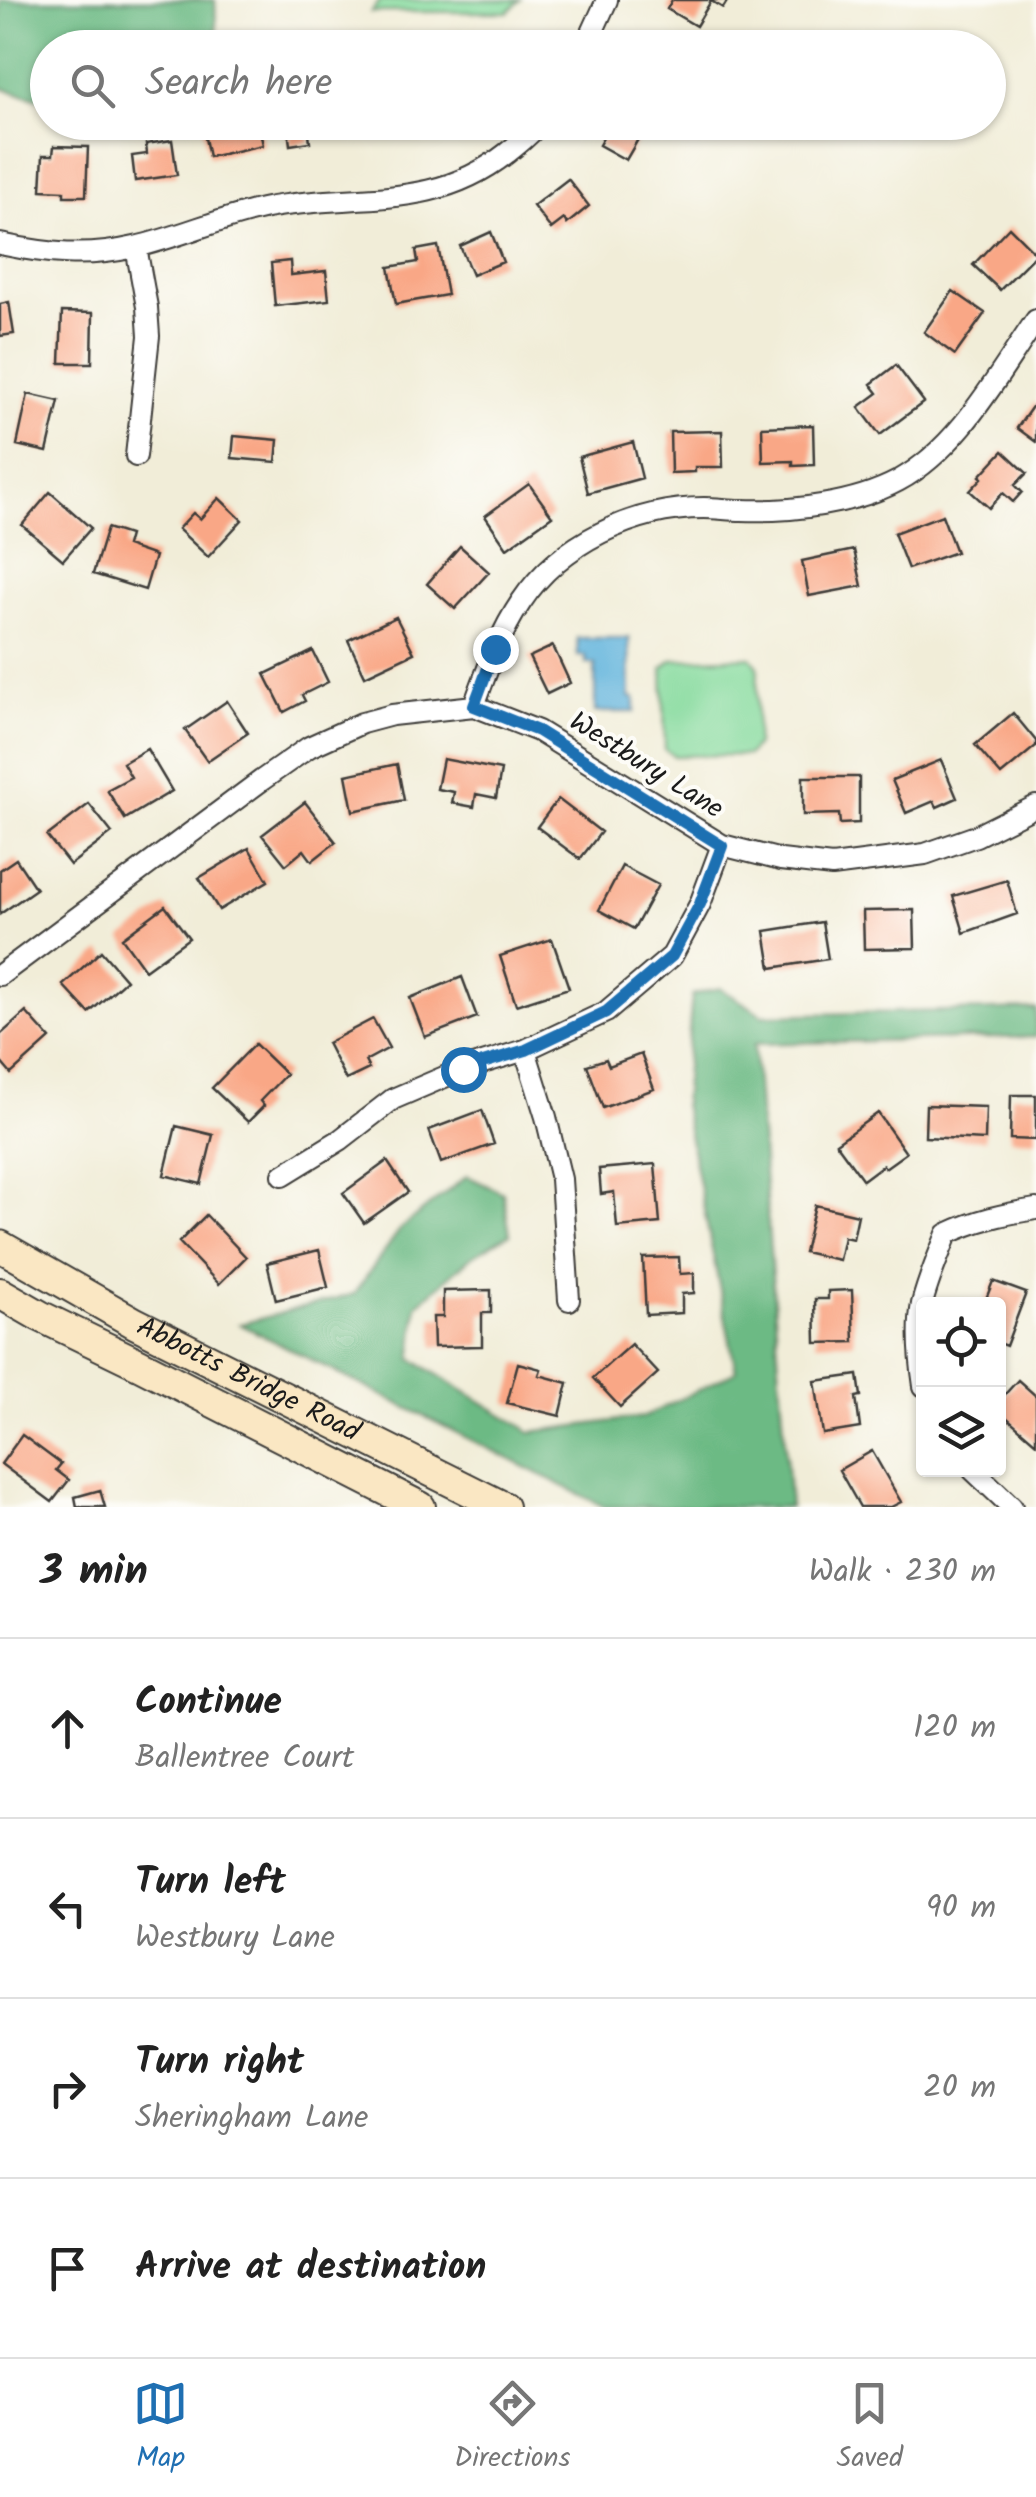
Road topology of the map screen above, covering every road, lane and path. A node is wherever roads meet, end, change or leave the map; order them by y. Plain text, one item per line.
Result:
1 (607, 0) edge
2 (593, 30) edge
3 (523, 140) edge
4 (0, 244) edge
5 (136, 246) junction
6 (1036, 320) edge
7 (136, 456) dead end
8 (474, 706) junction
9 (1036, 806) edge
10 (722, 846) junction
11 (0, 976) edge
12 (526, 1050) junction
13 (283, 1174) dead end
14 (1036, 1209) edge
15 (0, 1246) edge
16 (0, 1293) edge
17 (924, 1297) edge
18 (568, 1300) dead end
19 (430, 1472) junction
20 (980, 1477) edge
21 (458, 1497) edge
22 (415, 1506) edge
23 (503, 1507) edge
24 (1012, 1507) edge

1 - 2 street
3 - 5 street
4 - 5 street
5 - 7 street
6 - 8 street
8 - 10 street, Westbury Lane
8 - 11 street, Westbury Lane
9 - 10 street, Westbury Lane
10 - 12 street
12 - 13 street
12 - 18 street
14 - 17 street
15 - 19 main road, Abbotts Bridge Road
16 - 22 main road, Abbotts Bridge Road
19 - 21 main road, Abbotts Bridge Road
19 - 22 street
20 - 24 street
21 - 23 main road, Abbotts Bridge Road

